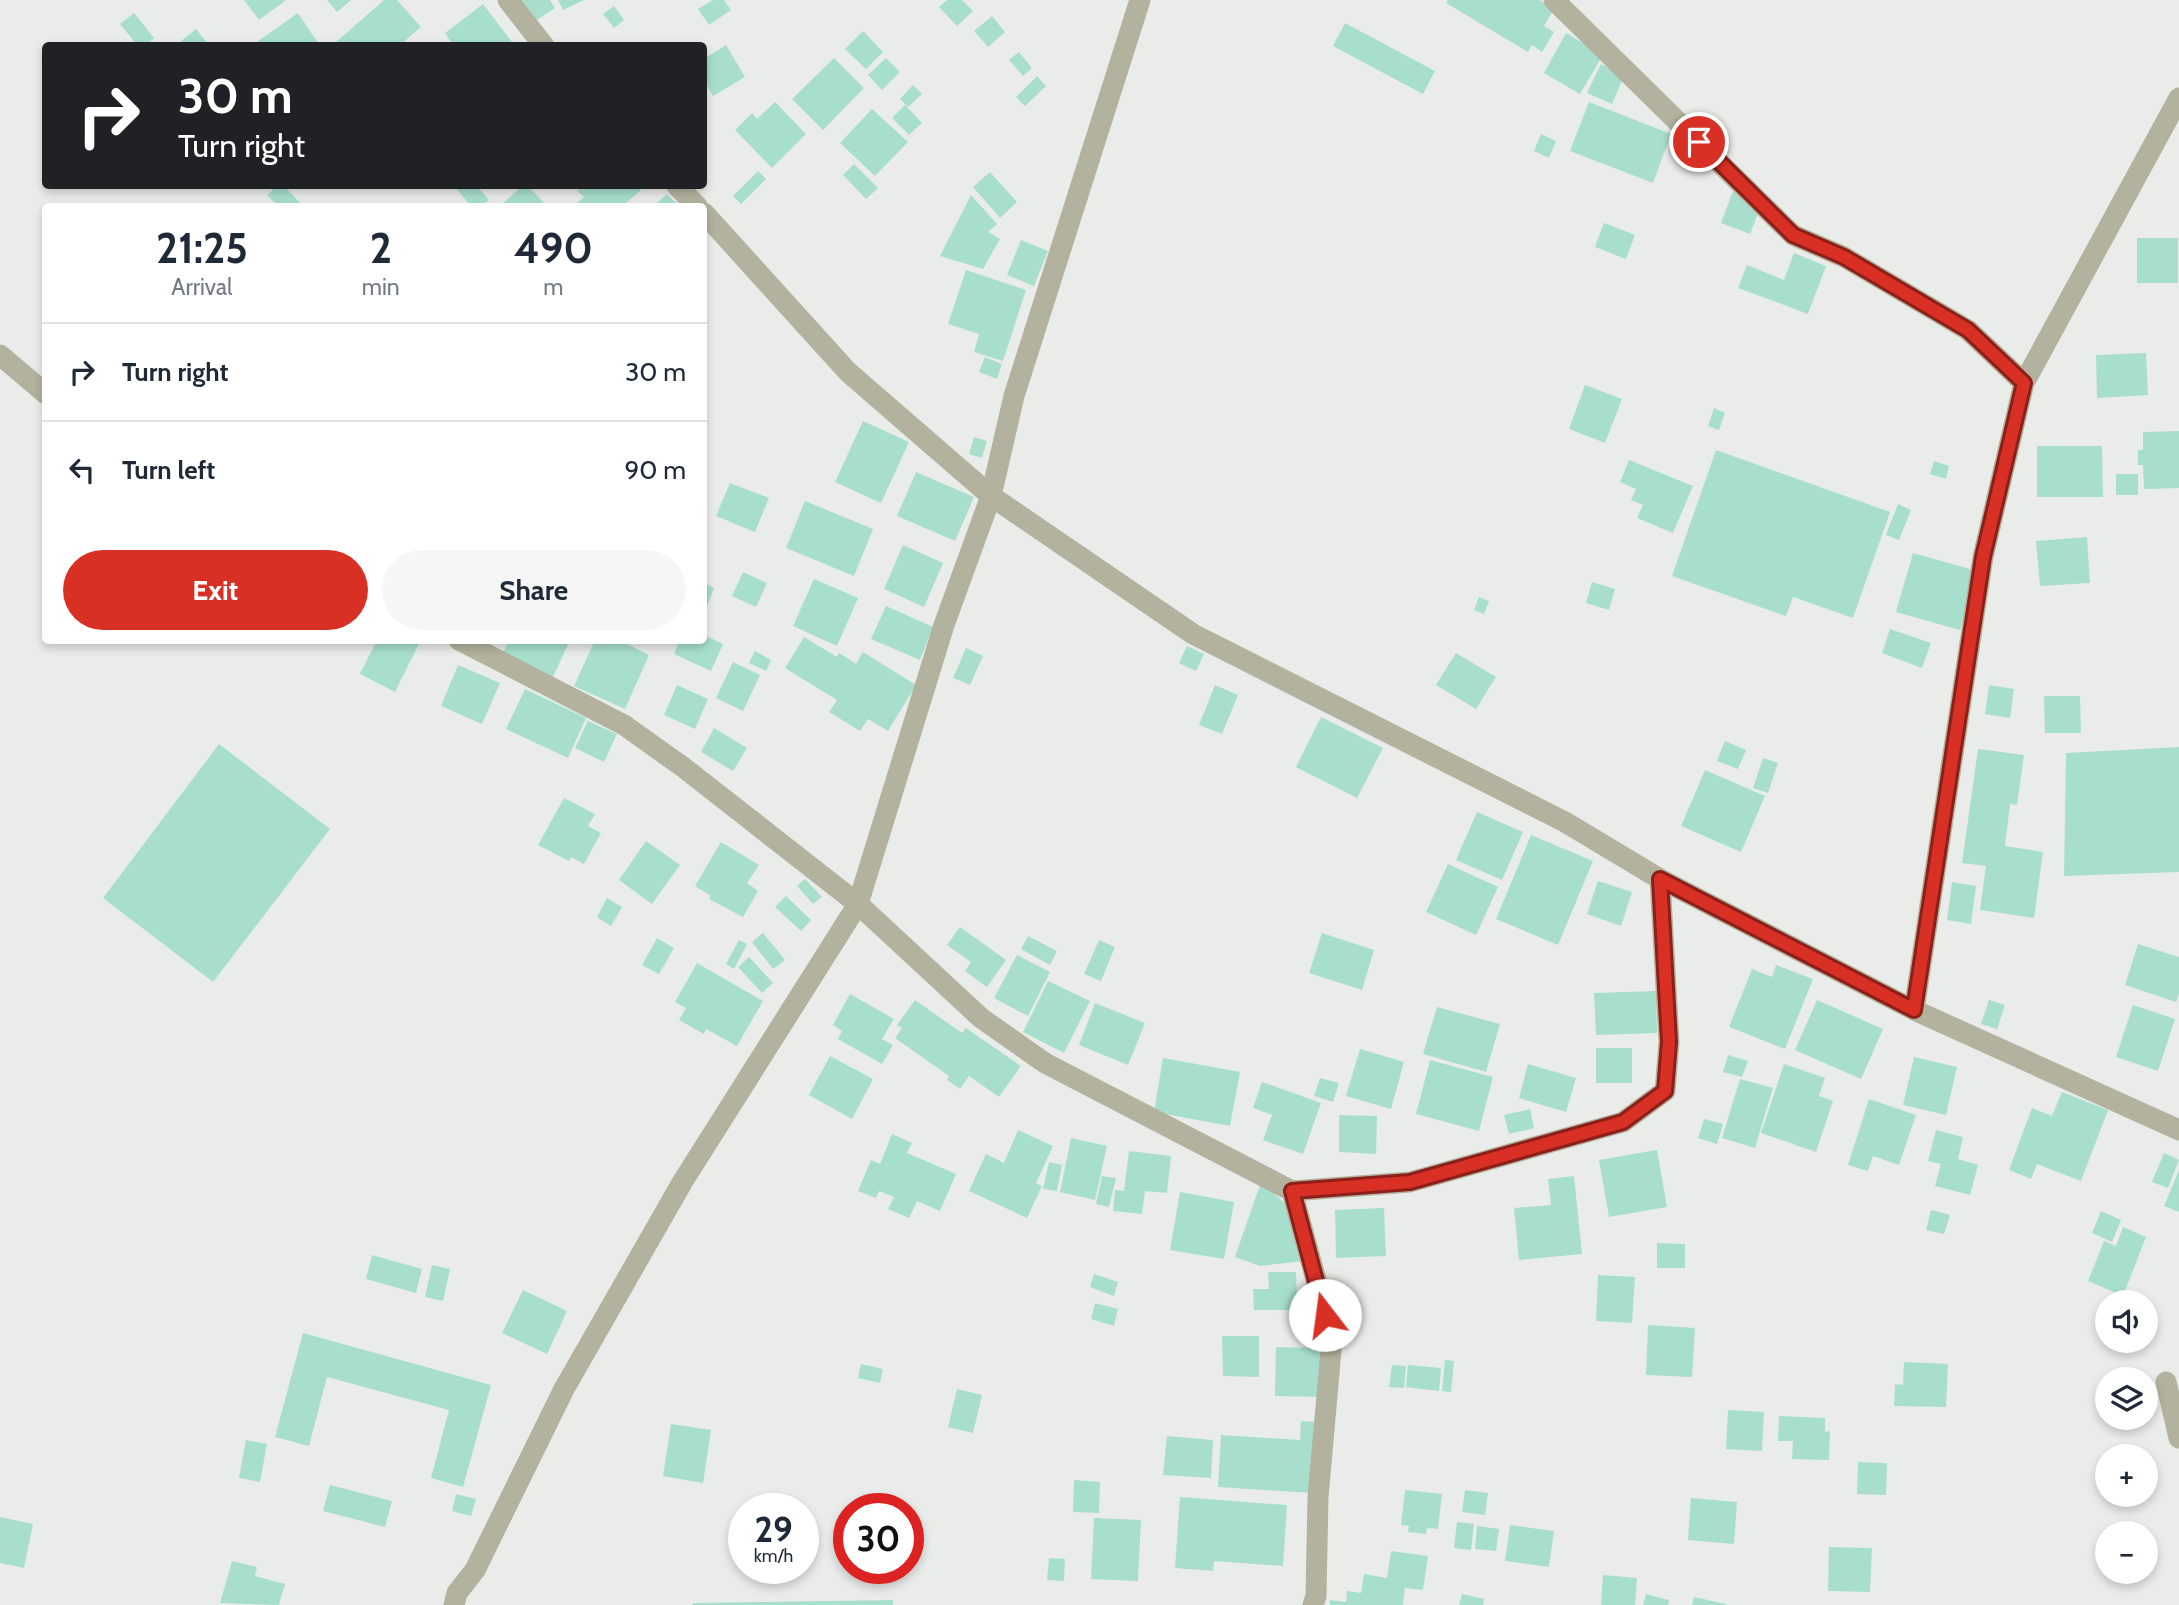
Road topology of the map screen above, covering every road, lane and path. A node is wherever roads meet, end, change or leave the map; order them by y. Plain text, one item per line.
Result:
1 (508, 0) edge
2 (1140, 0) edge
3 (1554, 0) edge
4 (541, 42) edge
5 (2179, 98) edge
6 (680, 189) edge
7 (694, 203) edge
8 (707, 217) edge
9 (0, 355) edge
10 (2024, 383) junction
11 (42, 391) edge
12 (991, 496) junction
13 (467, 644) edge
14 (1660, 879) junction
15 (858, 904) junction
16 (1914, 1010) junction
17 (2179, 1130) edge
18 (1292, 1191) junction
19 (2166, 1382) dead end
20 (2179, 1438) edge
21 (454, 1605) edge
22 (1313, 1605) edge

1 - 4 street
2 - 12 street
3 - 10 street
5 - 10 street
6 - 7 street
8 - 12 street
9 - 11 street
10 - 16 street
12 - 14 street
12 - 15 street
13 - 15 street
14 - 16 street
14 - 18 street
15 - 18 street
15 - 21 street
16 - 17 street
18 - 22 street
19 - 20 street

